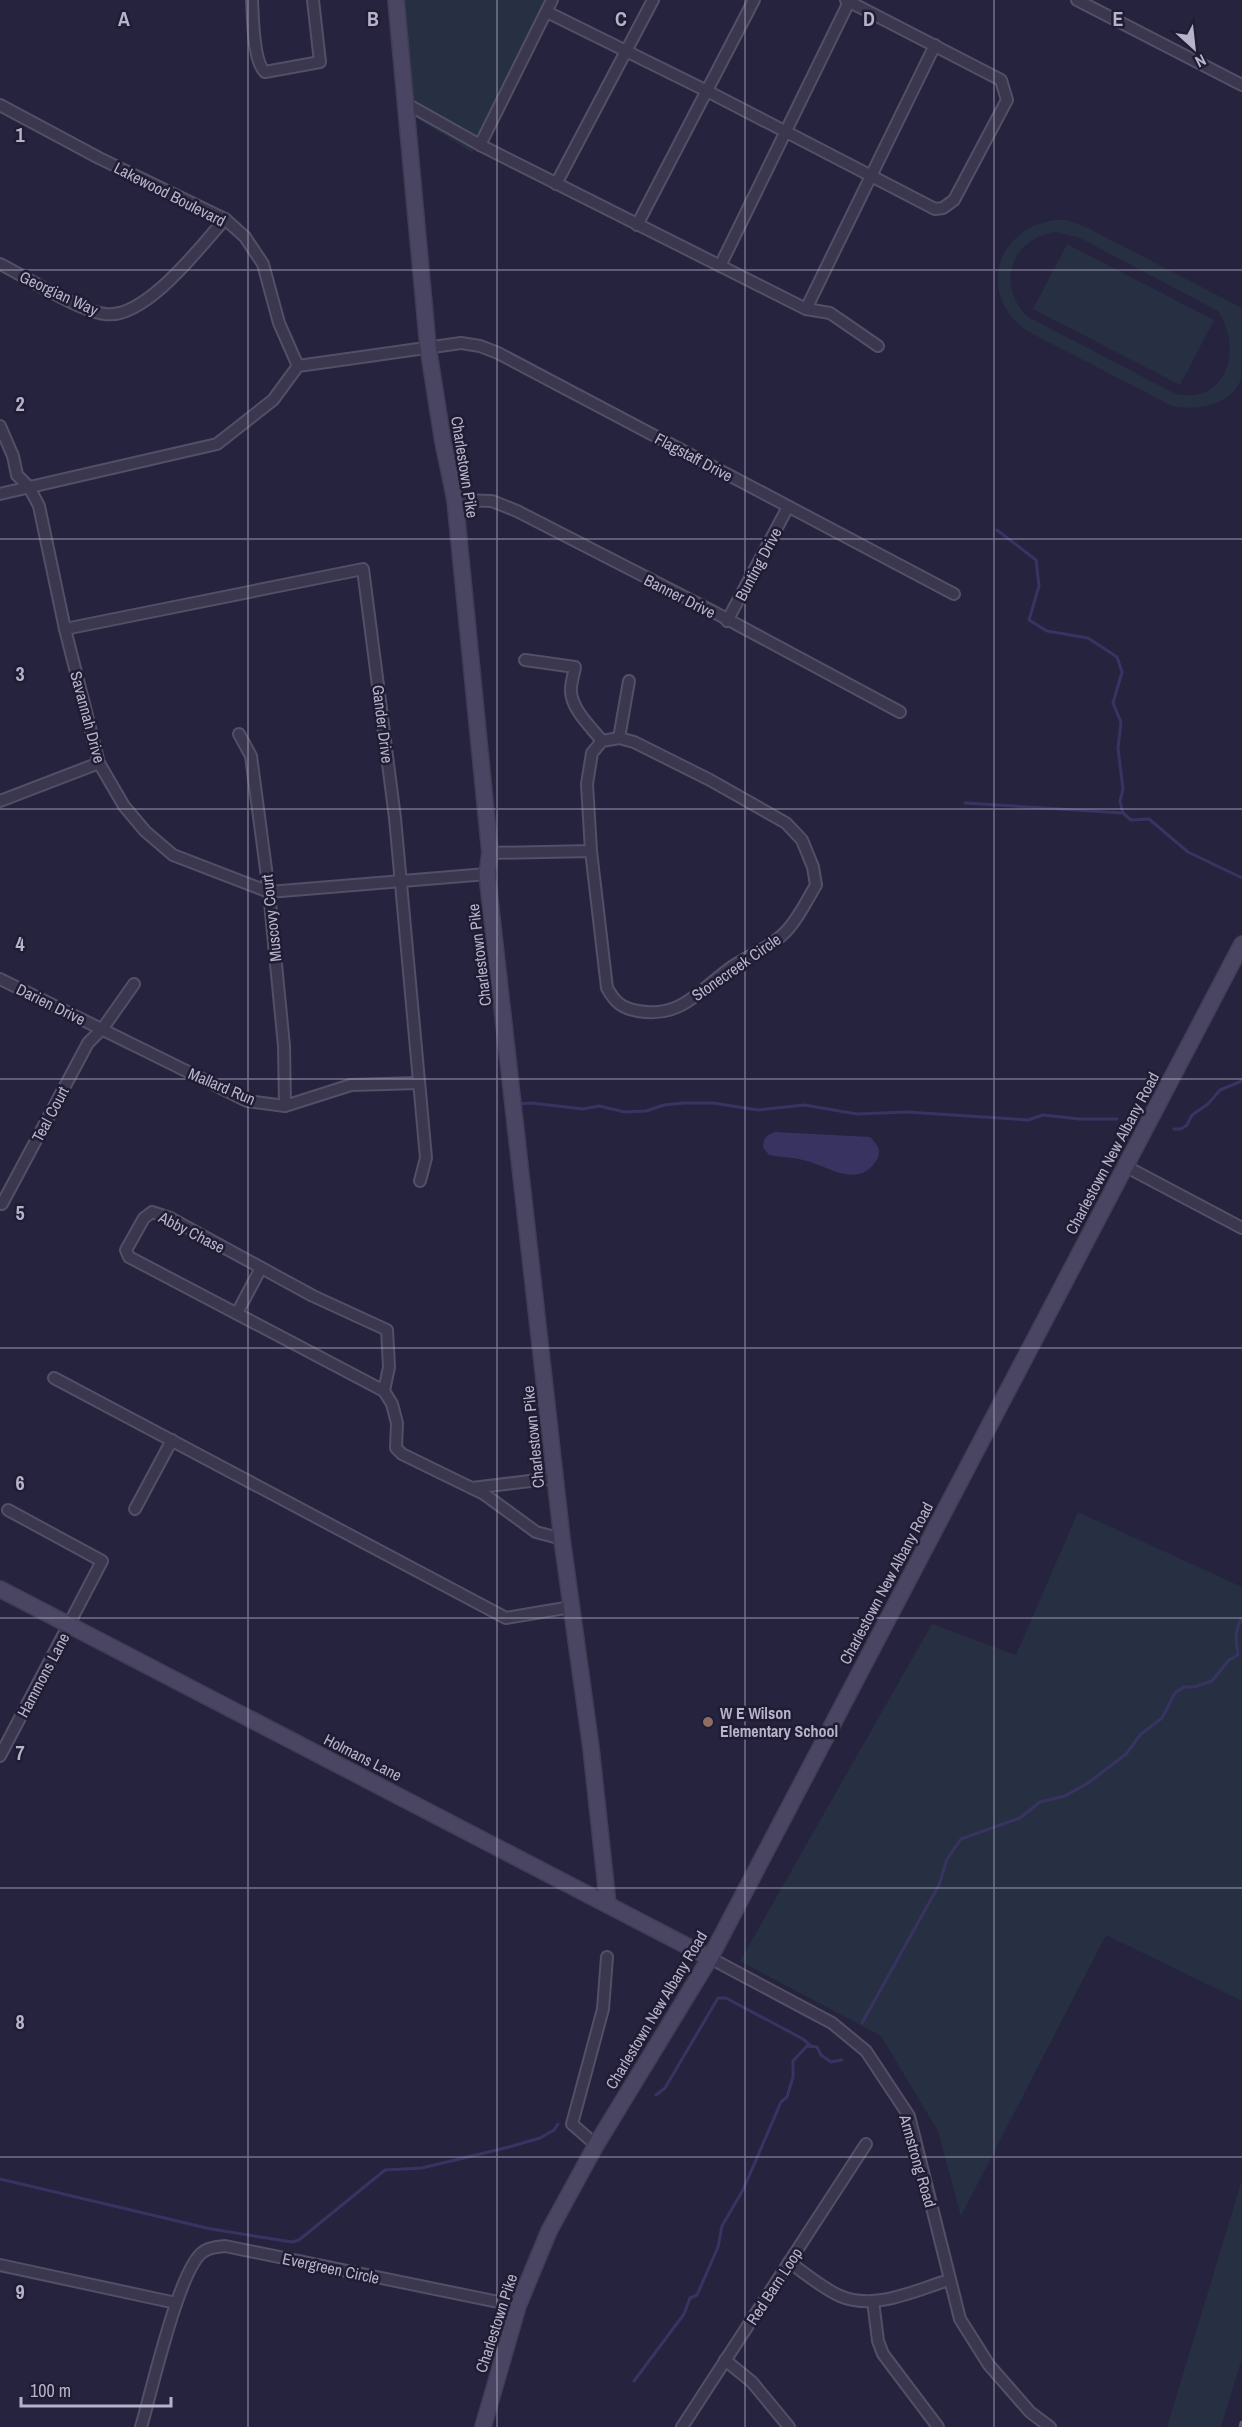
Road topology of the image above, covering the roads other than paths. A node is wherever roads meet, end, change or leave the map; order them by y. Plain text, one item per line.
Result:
1 (252, 0) edge
2 (313, 0) edge
3 (396, 0) edge
4 (552, 0) edge
5 (653, 0) edge
6 (754, 0) edge
7 (1077, 0) edge
8 (848, 1) edge
9 (547, 12) junction
10 (935, 45) junction
11 (627, 50) junction
12 (1242, 85) edge
13 (707, 91) junction
14 (407, 104) junction
15 (0, 105) edge
16 (786, 131) junction
17 (480, 145) junction
18 (870, 176) junction
19 (556, 184) junction
20 (225, 219) junction
21 (637, 225) junction
22 (0, 264) edge
23 (720, 266) junction
24 (806, 309) junction
25 (878, 346) dead end
26 (428, 347) junction
27 (298, 366) junction
28 (0, 426) edge
29 (29, 487) junction
30 (0, 494) edge
31 (454, 500) junction
32 (788, 507) junction
33 (954, 594) dead end
34 (727, 621) junction
35 (65, 629) junction
36 (525, 660) dead end
37 (629, 681) dead end
38 (900, 712) dead end
39 (239, 734) dead end
40 (619, 738) junction
41 (602, 741) junction
42 (99, 763) junction
43 (0, 801) edge
44 (591, 851) junction
45 (490, 853) junction
46 (487, 874) junction
47 (400, 882) junction
48 (269, 892) junction
49 (1242, 944) edge
50 (0, 979) edge
51 (134, 984) dead end
52 (103, 1029) junction
53 (419, 1083) junction
54 (285, 1106) junction
55 (1125, 1166) junction
56 (420, 1181) dead end
57 (2, 1204) dead end
58 (1242, 1228) edge
59 (261, 1268) junction
60 (237, 1313) junction
61 (54, 1378) dead end
62 (384, 1391) junction
63 (172, 1440) junction
64 (555, 1478) junction
65 (472, 1488) junction
66 (135, 1509) dead end
67 (8, 1510) dead end
68 (562, 1539) junction
69 (0, 1589) edge
70 (572, 1607) junction
71 (69, 1625) junction
72 (0, 1756) edge
73 (608, 1905) junction
74 (607, 1957) dead end
75 (710, 1958) junction
76 (866, 2144) dead end
77 (596, 2145) junction
78 (549, 2231) joint
79 (789, 2262) junction
80 (0, 2265) edge
81 (949, 2280) junction
82 (873, 2301) junction
83 (176, 2302) junction
84 (518, 2306) junction
85 (725, 2360) junction
86 (141, 2427) edge
87 (483, 2427) edge
88 (682, 2427) edge
89 (789, 2427) edge
90 (938, 2427) edge
91 (1050, 2427) edge

1 - 2 street
3 - 14 street, Charlestown Pike
4 - 9 street
5 - 11 street
6 - 13 street
7 - 12 street
8 - 10 street
8 - 16 street
9 - 11 street
9 - 17 street
10 - 18 street
10 - 18 street
11 - 13 street
11 - 19 street
13 - 16 street
13 - 21 street
14 - 17 street
14 - 26 street, Charlestown Pike
15 - 20 street, Lakewood Boulevard
16 - 18 street
16 - 23 street
17 - 19 street
18 - 24 street
19 - 21 street
20 - 22 street, Georgian Way
20 - 27 street, Lakewood Boulevard
21 - 23 street
23 - 24 street
24 - 25 street
26 - 27 street
26 - 31 street, Charlestown Pike
26 - 32 street, Flagstaff Drive
27 - 29 street
28 - 29 street, Savannah Drive
29 - 30 street
29 - 35 street, Savannah Drive
31 - 34 street, Banner Drive
31 - 45 street, Charlestown Pike
32 - 33 street, Flagstaff Drive
32 - 34 street, Bunting Drive
34 - 38 street, Banner Drive
35 - 42 street, Savannah Drive
35 - 47 street, Gander Drive
36 - 41 street
37 - 40 street
39 - 48 street, Muscovy Court
40 - 41 street
40 - 44 street, Stonecreek Circle
41 - 44 street, Stonecreek Circle
42 - 43 street
42 - 48 street, Savannah Drive
44 - 45 street
45 - 46 street, Charlestown Pike
46 - 47 street, Savannah Drive
46 - 64 street, Charlestown Pike
47 - 48 street, Savannah Drive
47 - 53 street, Gander Drive
48 - 54 street, Muscovy Court
49 - 55 street, Charlestown New Albany Road
50 - 52 street, Darien Drive
51 - 52 street, Teal Court
52 - 54 street, Mallard Run
52 - 57 street, Teal Court
53 - 54 street, Mallard Run
53 - 56 street, Gander Drive
55 - 58 street
55 - 75 street, Charlestown New Albany Road
59 - 60 street
59 - 60 street, Abby Chase
59 - 62 street, Abby Chase
60 - 62 street, Abby Chase
61 - 63 street
62 - 65 street
63 - 66 street
63 - 70 street
64 - 65 street
64 - 68 street, Charlestown Pike
65 - 68 street
67 - 71 street, Hammons Lane
68 - 70 street, Charlestown Pike
69 - 71 street, Holmans Lane
70 - 73 street, Charlestown Pike
71 - 72 street, Hammons Lane
71 - 73 street, Holmans Lane
73 - 75 street, Holmans Lane
74 - 77 street
75 - 77 street, Charlestown New Albany Road
75 - 81 street, Armstrong Road
76 - 79 street, Red Barn Loop
77 - 78 street, Charlestown New Albany Road
78 - 84 street, Charlestown Pike
79 - 82 street
79 - 85 street, Red Barn Loop
80 - 83 street
81 - 82 street
81 - 91 street, Armstrong Road
82 - 90 street
83 - 84 street, Evergreen Circle
83 - 86 street, Evergreen Circle
84 - 87 street, Charlestown Pike
85 - 88 street, Red Barn Loop
85 - 89 street

